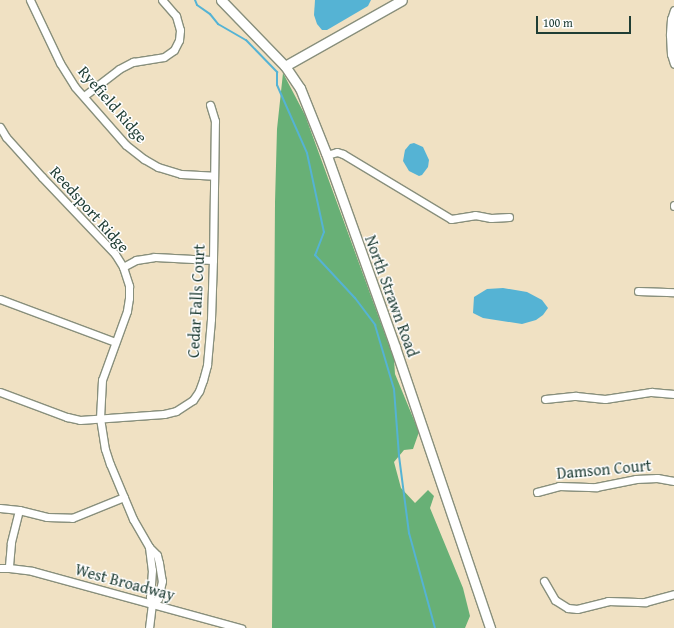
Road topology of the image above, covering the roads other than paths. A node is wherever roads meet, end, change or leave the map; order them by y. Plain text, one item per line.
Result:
1 (31, 0) edge
2 (162, 0) edge
3 (221, 0) edge
4 (402, 0) edge
5 (674, 10) edge
6 (674, 64) edge
7 (285, 66) junction
8 (84, 96) junction
9 (210, 105) dead end
10 (0, 127) edge
11 (3, 139) edge
12 (327, 155) junction
13 (214, 176) junction
14 (509, 217) dead end
15 (214, 260) junction
16 (123, 267) junction
17 (638, 291) dead end
18 (674, 292) edge
19 (0, 299) edge
20 (115, 342) junction
21 (0, 392) edge
22 (674, 394) edge
23 (545, 399) dead end
24 (100, 418) junction
25 (674, 481) edge
26 (537, 492) dead end
27 (124, 497) junction
28 (0, 508) edge
29 (19, 510) junction
30 (0, 568) edge
31 (10, 568) junction
32 (544, 581) dead end
33 (674, 594) edge
34 (152, 604) junction
35 (149, 628) edge
36 (241, 628) edge
37 (490, 628) edge

1 - 8 street, Ryefield Ridge
2 - 8 street
3 - 7 street, North Strawn Road
4 - 7 street
5 - 6 street
7 - 12 street, North Strawn Road
8 - 13 street, Ryefield Ridge
9 - 13 street, Cedar Falls Court
10 - 11 street, Reedsport Ridge
11 - 16 street, Reedsport Ridge
12 - 14 street
12 - 37 street, North Strawn Road
13 - 15 street, Cedar Falls Court
15 - 16 street
15 - 24 street, Cedar Falls Court
16 - 20 street, Reedsport Ridge
17 - 18 street
19 - 20 street
20 - 24 street, Reedsport Ridge
21 - 24 street, Cedar Falls Court
22 - 23 street
24 - 27 street, Reedsport Ridge
25 - 26 street, Damson Court
27 - 29 street
27 - 34 street, Reedsport Ridge
28 - 29 street
29 - 31 street
30 - 31 street, West Broadway
31 - 34 street, West Broadway
32 - 33 street
34 - 35 street, Reedsport Ridge
34 - 36 street, West Broadway

